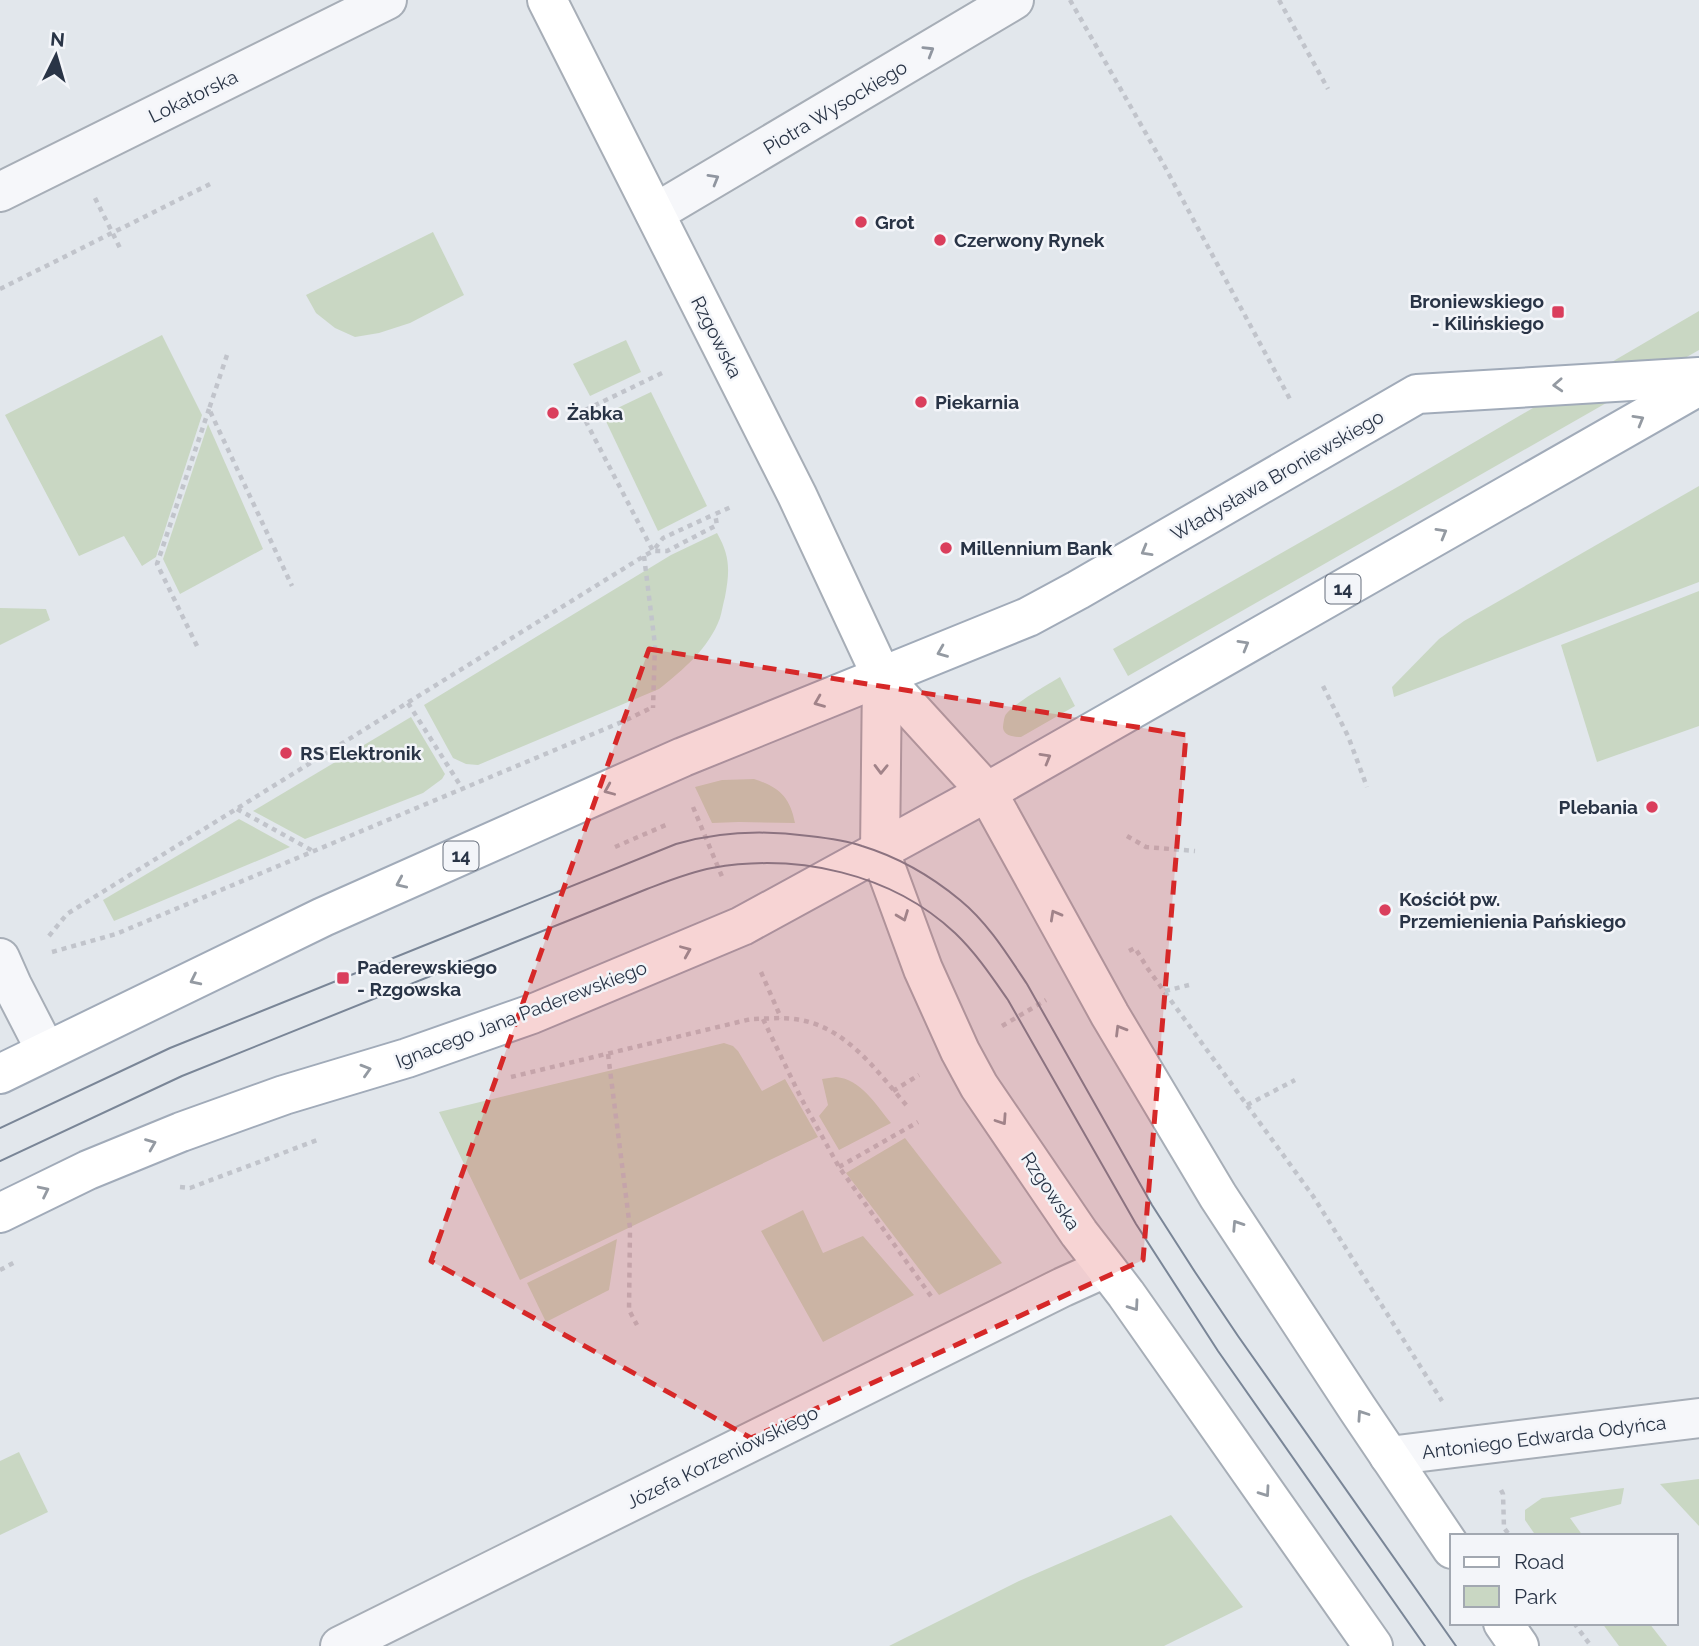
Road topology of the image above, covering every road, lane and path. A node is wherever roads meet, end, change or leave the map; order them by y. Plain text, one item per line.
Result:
1 (387, 0) edge
2 (547, 0) edge
3 (1014, 0) edge
4 (1070, 0) edge
5 (1279, 0) edge
6 (1328, 89) dead end
7 (210, 184) dead end
8 (0, 192) edge
9 (93, 194) dead end
10 (655, 213) junction
11 (112, 233) junction
12 (120, 248) dead end
13 (0, 289) edge
14 (227, 355) dead end
15 (663, 373) dead end
16 (1699, 377) edge
17 (1699, 386) edge
18 (1291, 401) dead end
19 (209, 409) junction
20 (730, 507) dead end
21 (715, 514) junction
22 (653, 551) junction
23 (644, 556) junction
24 (292, 586) dead end
25 (197, 646) dead end
26 (882, 677) junction
27 (1323, 686) dead end
28 (408, 703) junction
29 (1367, 787) dead end
30 (463, 788) junction
31 (987, 792) junction
32 (692, 802) dead end
33 (236, 809) junction
34 (668, 824) dead end
35 (1127, 836) dead end
36 (615, 847) dead end
37 (313, 851) junction
38 (1195, 851) dead end
39 (880, 852) junction
40 (724, 880) dead end
41 (49, 936) dead end
42 (1135, 948) dead end
43 (61, 949) dead end
44 (0, 958) edge
45 (1189, 985) dead end
46 (1165, 991) junction
47 (1049, 999) dead end
48 (763, 1019) junction
49 (998, 1029) dead end
50 (46, 1051) junction
51 (608, 1054) junction
52 (0, 1074) edge
53 (503, 1079) dead end
54 (1295, 1080) dead end
55 (1247, 1105) junction
56 (907, 1106) dead end
57 (918, 1122) dead end
58 (320, 1139) dead end
59 (839, 1167) junction
60 (190, 1188) dead end
61 (0, 1213) edge
62 (1105, 1268) junction
63 (937, 1303) dead end
64 (637, 1325) dead end
65 (1444, 1404) dead end
66 (1699, 1418) edge
67 (1390, 1456) junction
68 (1497, 1484) dead end
69 (1508, 1534) edge
70 (1450, 1546) edge
71 (1504, 1625) edge
72 (1575, 1625) edge
73 (340, 1646) edge
74 (1373, 1646) edge
75 (1519, 1646) edge
76 (1591, 1646) edge

1 - 8 street, Lokatorska
2 - 10 main road, Rzgowska
10 -> 3 street, Piotra Wysockiego
4 - 18 path
5 - 6 path
7 - 11 path
9 - 11 path
10 - 26 main road, Rzgowska
11 - 12 path
11 - 13 path
14 - 19 path
15 - 22 path
16 -> 26 main road, Władysława Broniewskiego / 14
31 -> 17 main road, 14
19 - 24 path
19 - 25 path
20 - 21 path
21 - 22 path
21 - 22 path
22 - 23 path
23 - 28 path
23 - 30 path
26 - 31 main road, Rzgowska
26 -> 39 main road, Rzgowska
26 -> 50 main road, 14
27 - 29 path
28 - 30 path
28 - 33 path
30 - 37 path
31 - 39 main road, Ignacego Jana Paderewskiego / 14
67 -> 31 main road, Rzgowska
32 - 40 path
33 - 37 path
33 - 41 path
34 - 36 path
35 - 38 path
37 - 43 path
61 -> 39 main road, Ignacego Jana Paderewskiego / 14
39 -> 62 main road, Rzgowska
42 - 46 path
44 - 50 street
45 - 46 path
46 - 55 path
47 - 49 path
48 - 51 path
48 - 56 path
48 - 59 path
50 - 52 main road, 14
51 - 53 path
51 - 64 path
54 - 55 path
55 - 65 path
57 - 59 path
58 - 60 path
59 - 63 path
62 - 73 street, Józefa Korzeniowskiego
62 -> 74 main road, Rzgowska
66 - 67 street, Antoniego Edwarda Odyńca
67 - 70 main road, Rzgowska
68 - 69 path
71 - 75 main road
72 - 76 path

